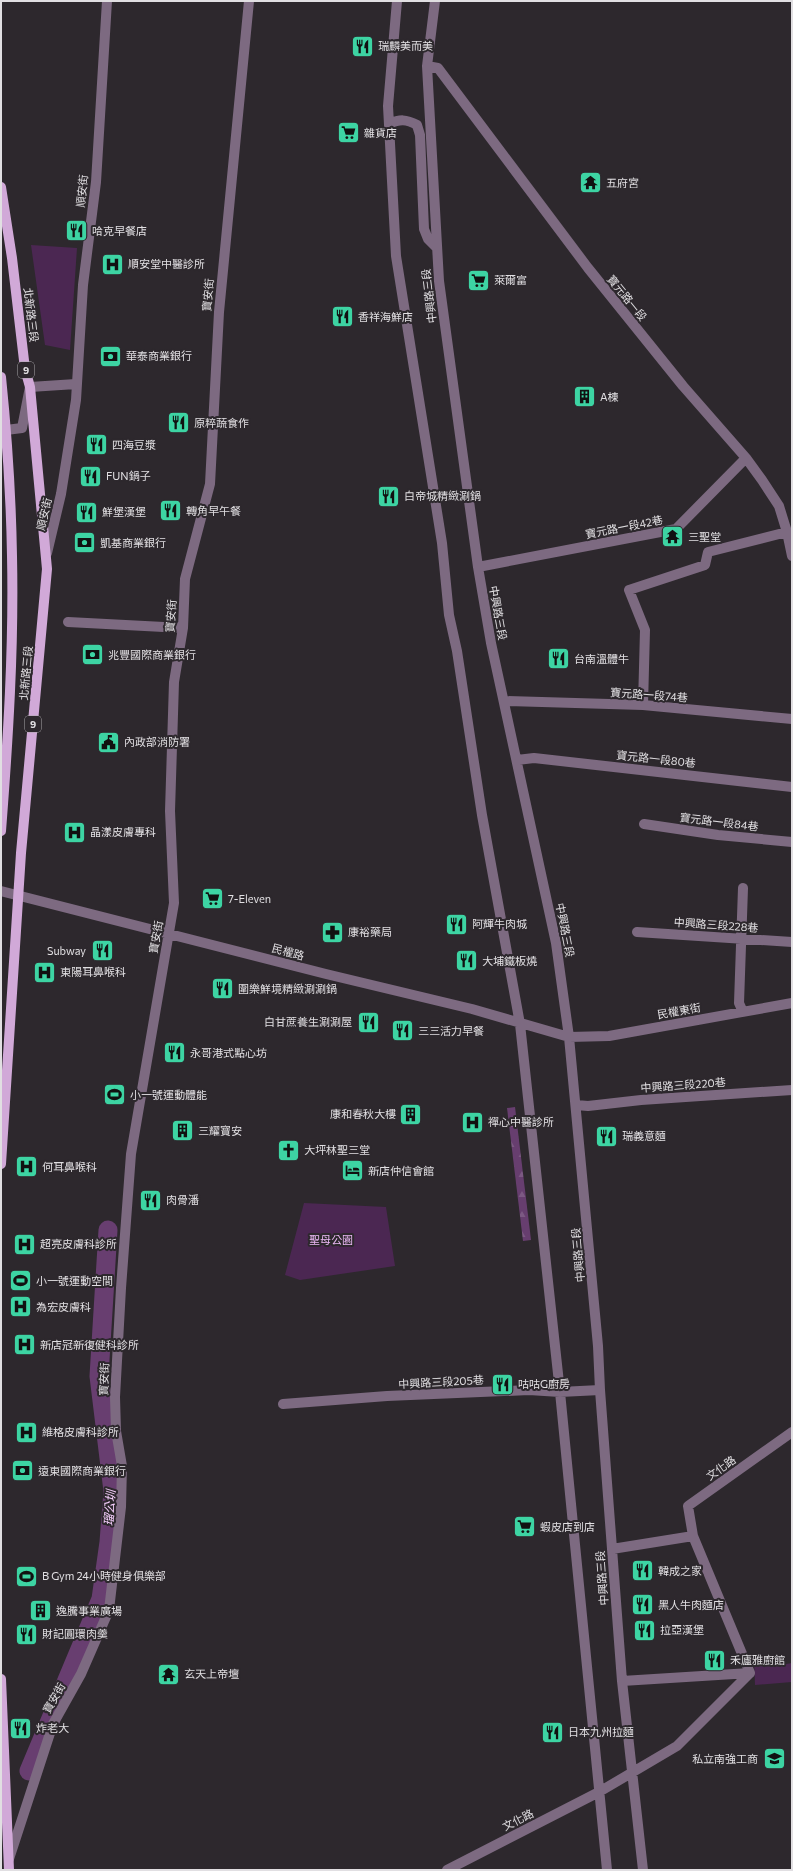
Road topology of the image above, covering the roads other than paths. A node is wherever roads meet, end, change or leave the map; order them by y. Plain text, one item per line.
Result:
1 (107, 1) edge
2 (249, 1) edge
3 (397, 1) edge
4 (434, 1) edge
5 (427, 66) junction
6 (389, 124) junction
7 (1, 187) edge
8 (436, 247) junction
9 (1, 377) edge
10 (76, 384) junction
11 (30, 387) junction
12 (6, 430) junction
13 (746, 458) junction
14 (787, 532) junction
15 (47, 553) junction
16 (792, 556) edge
17 (478, 567) junction
18 (68, 622) dead end
19 (183, 628) junction
20 (504, 701) junction
21 (643, 705) junction
22 (792, 719) edge
23 (517, 760) junction
24 (792, 787) edge
25 (644, 824) dead end
26 (1, 831) edge
27 (792, 842) edge
28 (743, 888) dead end
29 (1, 891) edge
30 (19, 895) junction
31 (638, 932) dead end
32 (169, 934) junction
33 (742, 938) junction
34 (792, 942) edge
35 (792, 1003) edge
36 (742, 1012) junction
37 (520, 1024) junction
38 (569, 1037) junction
39 (792, 1090) edge
40 (576, 1105) junction
41 (1, 1164) edge
42 (600, 1390) junction
43 (560, 1392) junction
44 (283, 1404) dead end
45 (792, 1432) edge
46 (693, 1536) junction
47 (612, 1549) junction
48 (750, 1673) junction
49 (1, 1679) edge
50 (622, 1681) junction
51 (633, 1772) junction
52 (599, 1792) junction
53 (9, 1859) junction
54 (9, 1870) edge
55 (447, 1870) edge
56 (607, 1870) edge
57 (643, 1870) edge

1 - 10 street, 順安街
2 - 19 street, 寶安街
3 - 6 street
4 - 5 street, 中興路三段
5 - 8 street, 中興路三段
5 - 13 street, 寶元路一段
6 - 8 street
6 - 37 street
7 - 11 main road, 北新路三段 / 9
8 - 17 street, 中興路三段
9 - 12 main road, 北新路三段 / 9
10 - 11 street
10 - 15 street, 順安街
11 - 12 street
11 - 15 main road, 北新路三段 / 9
12 - 26 main road, 北新路三段 / 9
13 - 14 street, 寶元路一段
13 - 17 street, 寶元路一段42巷
14 - 16 street, 寶元路一段
14 - 21 street
15 - 30 main road, 北新路三段 / 9
17 - 20 street, 中興路三段
18 - 19 street
19 - 32 street, 寶安街
20 - 21 street, 寶元路一段74巷
20 - 23 street, 中興路三段
21 - 22 street, 寶元路一段74巷
23 - 24 street, 寶元路一段80巷
23 - 38 street, 中興路三段
25 - 27 street, 寶元路一段84巷
28 - 33 street
29 - 30 street, 民權路
30 - 32 street, 民權路
30 - 41 main road, 北新路三段 / 9
31 - 33 street, 中興路三段228巷
32 - 37 street, 民權路
32 - 53 street, 寶安街
33 - 34 street, 中興路三段228巷
33 - 36 street
35 - 36 street, 民權東街
36 - 38 street, 民權東街
37 - 38 street, 民權路
37 - 43 street
38 - 40 street, 中興路三段
39 - 40 street, 中興路三段220巷
40 - 42 street, 中興路三段
42 - 43 street, 中興路三段205巷
42 - 47 street, 中興路三段
43 - 44 street, 中興路三段205巷
43 - 52 street
45 - 46 street, 文化路
46 - 47 street
46 - 48 street, 文化路
47 - 50 street, 中興路三段
48 - 50 street
48 - 51 street, 文化路
49 - 53 main road
50 - 51 street, 中興路三段
51 - 52 street, 文化路
51 - 57 street, 中興路三段
52 - 55 street, 文化路
52 - 56 street
53 - 54 main road

